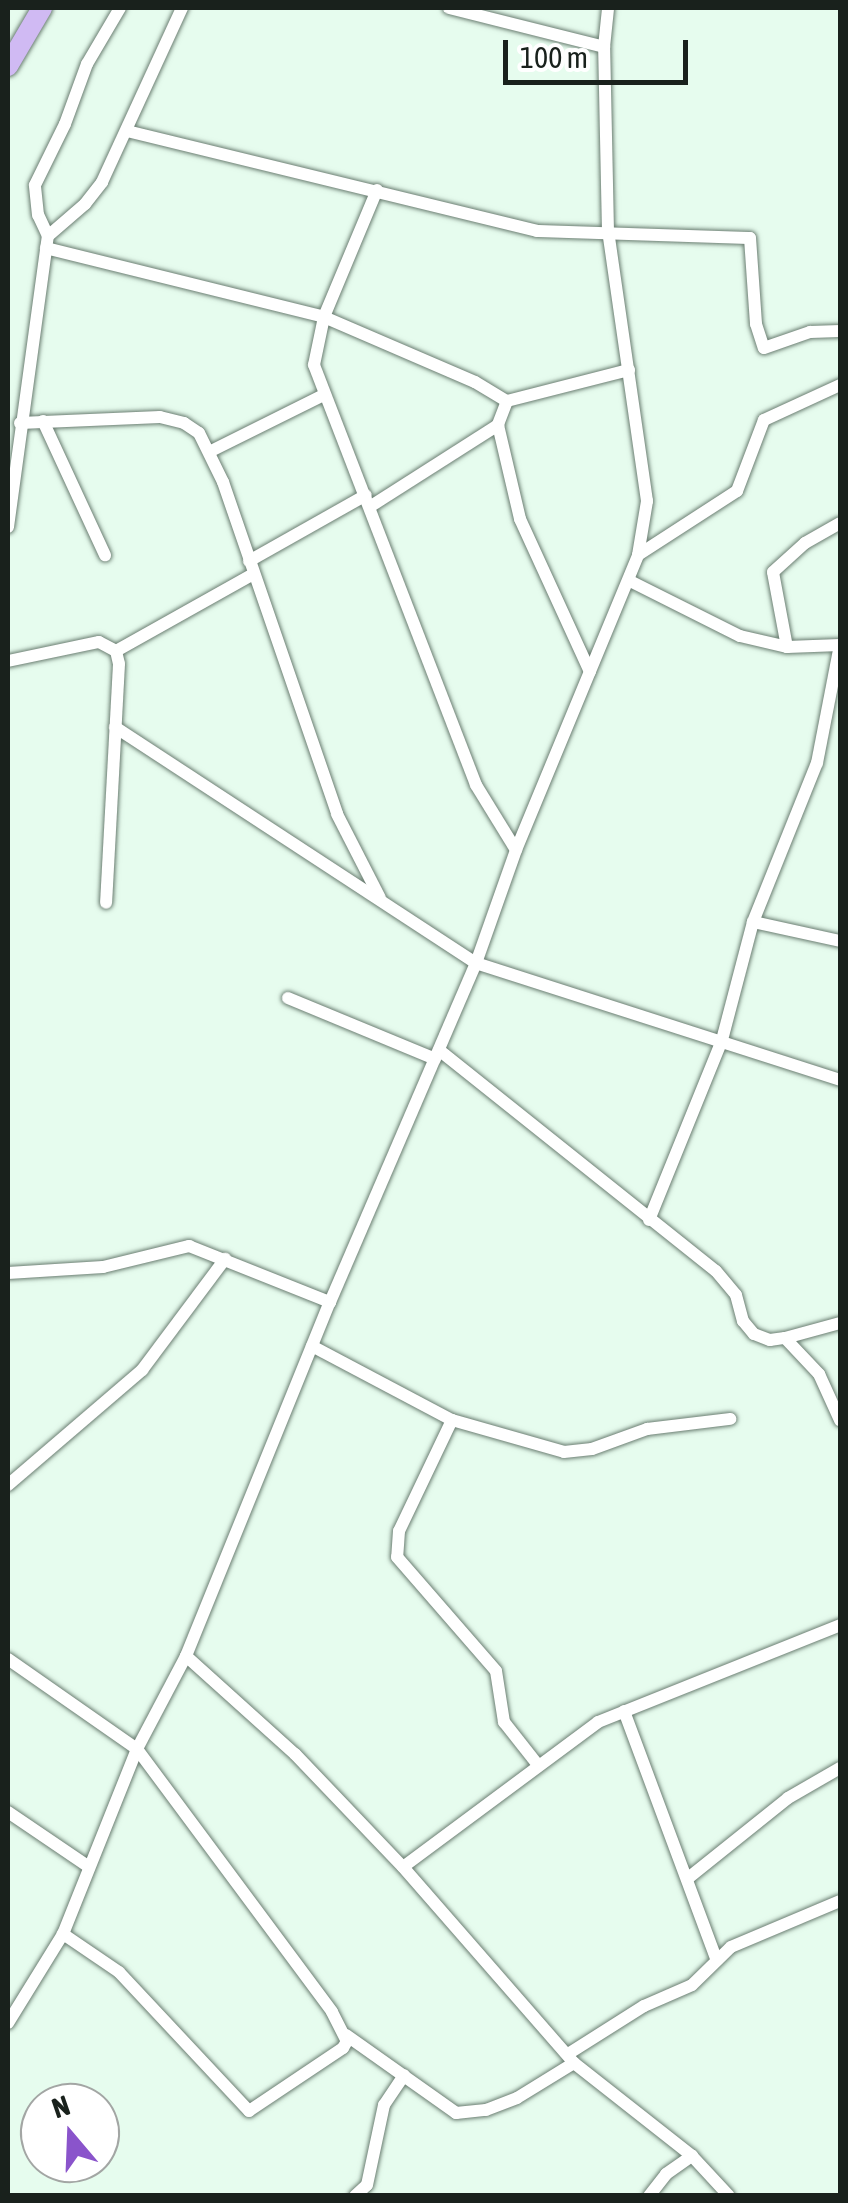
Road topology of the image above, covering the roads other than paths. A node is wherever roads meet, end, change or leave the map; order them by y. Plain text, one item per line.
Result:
1 (42, 8) edge
2 (120, 8) edge
3 (182, 8) edge
4 (449, 8) edge
5 (608, 8) edge
6 (604, 47) junction
7 (8, 66) edge
8 (128, 131) junction
9 (377, 190) junction
10 (608, 232) junction
11 (47, 242) junction
12 (324, 318) junction
13 (840, 331) edge
14 (628, 370) junction
15 (840, 385) edge
16 (324, 395) junction
17 (506, 401) junction
18 (43, 422) junction
19 (20, 423) junction
20 (498, 425) junction
21 (211, 451) junction
22 (368, 500) junction
23 (840, 523) edge
24 (8, 527) edge
25 (638, 554) junction
26 (105, 555) dead end
27 (251, 567) junction
28 (630, 581) junction
29 (840, 645) edge
30 (787, 648) junction
31 (116, 651) junction
32 (8, 662) edge
33 (590, 672) junction
34 (116, 727) junction
35 (516, 850) junction
36 (381, 900) junction
37 (106, 903) dead end
38 (753, 922) junction
39 (840, 941) edge
40 (476, 963) junction
41 (288, 998) dead end
42 (722, 1040) junction
43 (437, 1054) junction
44 (840, 1080) edge
45 (649, 1220) junction
46 (225, 1259) junction
47 (8, 1272) edge
48 (330, 1302) junction
49 (840, 1323) edge
50 (786, 1338) junction
51 (312, 1346) junction
52 (730, 1419) dead end
53 (452, 1420) junction
54 (840, 1420) edge
55 (8, 1485) edge
56 (840, 1625) edge
57 (186, 1656) junction
58 (8, 1660) edge
59 (624, 1711) junction
60 (137, 1748) junction
61 (538, 1765) junction
62 (840, 1768) edge
63 (8, 1812) edge
64 (404, 1867) junction
65 (89, 1868) junction
66 (687, 1879) junction
67 (840, 1901) edge
68 (62, 1934) junction
69 (716, 1958) junction
70 (8, 2023) edge
71 (346, 2035) junction
72 (571, 2058) junction
73 (404, 2074) junction
74 (674, 2142) junction
75 (692, 2156) junction
76 (666, 2174) junction
77 (355, 2196) edge
78 (649, 2196) edge
79 (729, 2196) edge

1 - 7 highway
2 - 11 street
3 - 8 street
4 - 6 street
5 - 6 street
6 - 10 street
8 - 9 street
8 - 11 street
9 - 10 street
9 - 12 street
10 - 13 street
10 - 14 street
11 - 12 street
11 - 19 street
12 - 16 street
12 - 17 street
14 - 17 street
14 - 25 street
15 - 25 street
16 - 21 street
16 - 22 street
17 - 20 street
18 - 19 street
18 - 21 street
18 - 26 street
19 - 24 street
20 - 22 street
20 - 33 street
21 - 27 street
22 - 27 street
22 - 35 street
23 - 30 street
25 - 28 street
27 - 31 street
27 - 36 street
28 - 30 street
28 - 33 street
29 - 30 street
29 - 38 street
31 - 32 street
31 - 34 street
33 - 35 street
34 - 36 street
34 - 37 street
35 - 40 street
36 - 40 street
38 - 39 street
38 - 42 street
40 - 42 street
40 - 43 street
41 - 43 street
42 - 44 street
42 - 45 street
43 - 45 street
43 - 48 street
45 - 50 street
46 - 47 street
46 - 48 street
46 - 55 street
48 - 51 street
49 - 50 street
50 - 54 street
51 - 53 street
51 - 57 street
52 - 53 street
53 - 61 street
56 - 59 street
57 - 60 street
57 - 64 street
58 - 60 street
59 - 61 street
59 - 66 street
60 - 65 street
60 - 71 street
61 - 64 street
62 - 66 street
63 - 65 street
64 - 72 street
65 - 68 street
66 - 69 street
67 - 69 street
68 - 70 street
68 - 71 street
69 - 72 street
71 - 73 street
72 - 73 street
72 - 74 street
73 - 77 street
74 - 75 street
74 - 76 street
75 - 76 street
75 - 79 street
76 - 78 street

